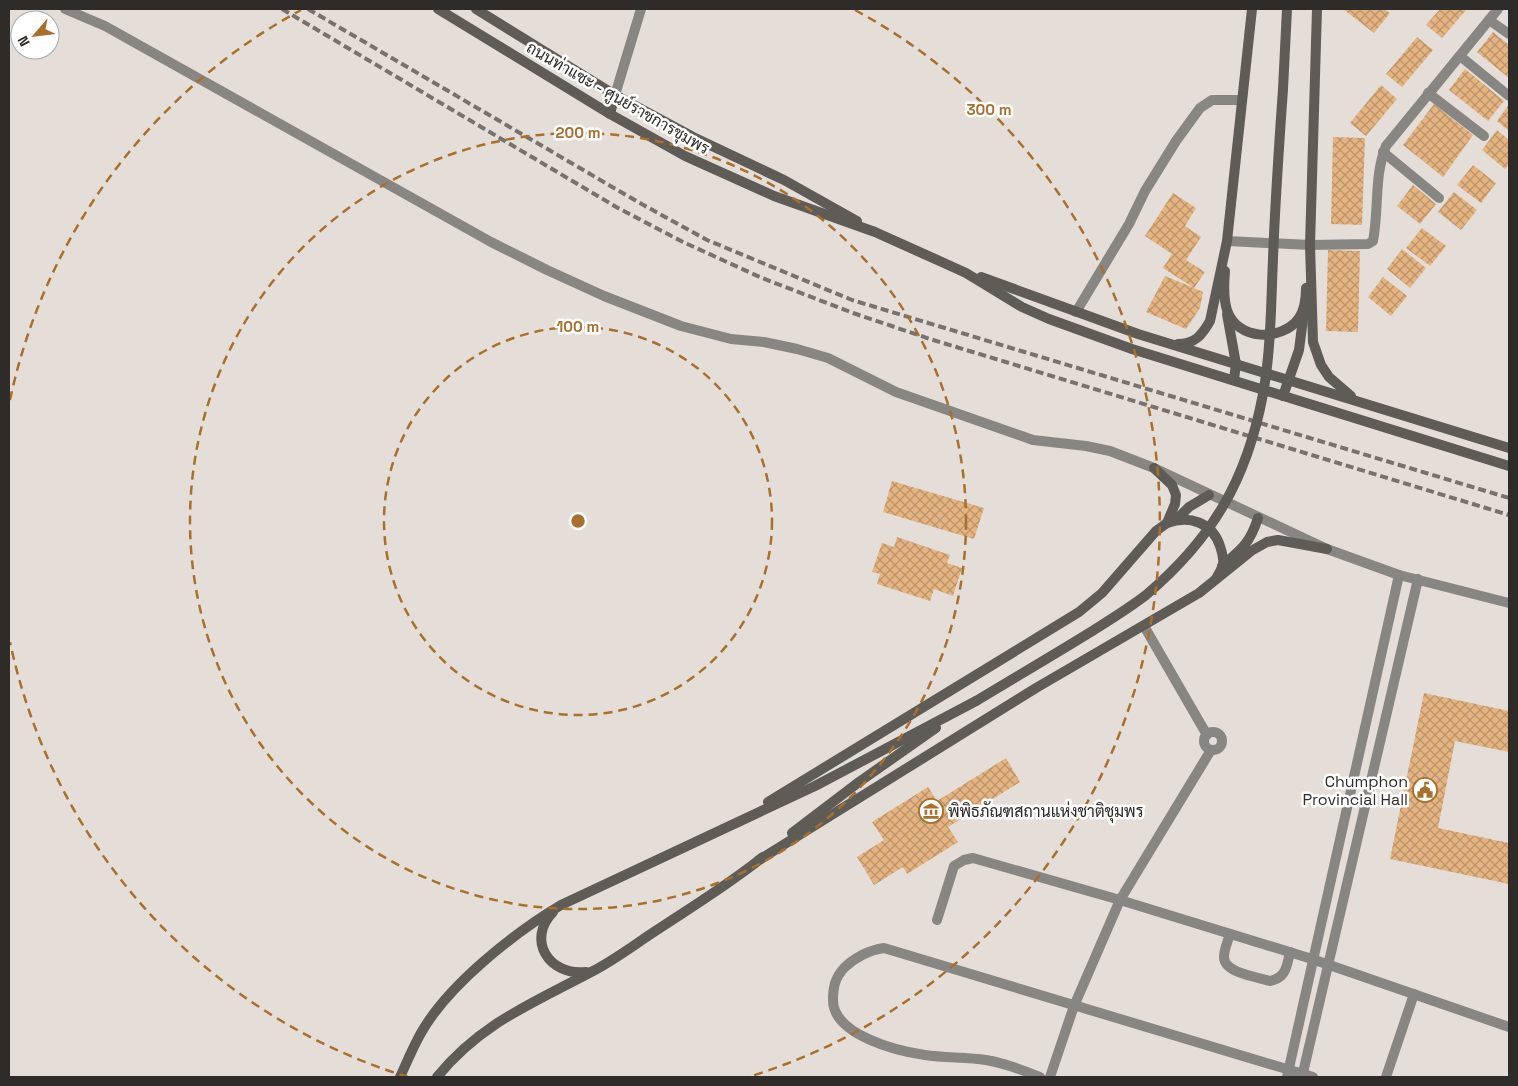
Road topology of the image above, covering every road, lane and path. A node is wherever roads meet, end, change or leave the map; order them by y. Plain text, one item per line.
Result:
1 (65, 9) edge
2 (438, 9) edge
3 (476, 9) edge
4 (641, 9) edge
5 (1252, 9) edge
6 (1287, 9) edge
7 (1317, 9) edge
8 (1498, 9) edge
9 (1489, 20) junction
10 (1509, 34) edge
11 (1460, 56) junction
12 (1428, 93) junction
13 (615, 95) junction
14 (1509, 96) edge
15 (1241, 100) junction
16 (610, 114) junction
17 (1484, 136) dead end
18 (1384, 152) junction
19 (1439, 198) dead end
20 (875, 232) junction
21 (1227, 241) junction
22 (1310, 245) junction
23 (966, 273) junction
24 (1305, 305) junction
25 (1227, 310) junction
26 (1076, 312) junction
27 (1172, 344) junction
28 (1236, 364) junction
29 (1234, 380) junction
30 (1289, 380) junction
31 (1283, 396) junction
32 (1357, 401) junction
33 (1509, 448) edge
34 (1509, 466) edge
35 (1154, 468) junction
36 (1209, 495) junction
37 (1258, 518) junction
38 (1171, 521) junction
39 (1327, 550) junction
40 (1222, 566) junction
41 (1399, 575) junction
42 (1418, 579) junction
43 (1215, 582) junction
44 (1509, 603) edge
45 (1144, 626) junction
46 (976, 701) junction
47 (1207, 735) junction
48 (1211, 750) junction
49 (736, 822) junction
50 (1342, 828) junction
51 (1358, 832) junction
52 (759, 860) junction
53 (1120, 900) junction
54 (561, 905) junction
55 (937, 920) dead end
56 (1230, 934) junction
57 (1290, 952) junction
58 (1312, 959) junction
59 (1327, 964) junction
60 (594, 970) junction
61 (1414, 994) junction
62 (1074, 1006) junction
63 (1509, 1027) edge
64 (1288, 1073) edge
65 (1302, 1076) edge
66 (400, 1077) edge
67 (437, 1077) edge
68 (1040, 1077) edge
69 (1050, 1077) edge
70 (1313, 1077) edge
71 (1386, 1077) edge

1 - 35 street
2 - 16 main road, ถนนท่าแซะ - ศูนย์ราชการชุมพร
3 - 13 main road, ถนนท่าแซะ - ศูนย์ราชการชุมพร
4 - 13 street
5 - 15 main road
6 - 46 main road, bridge
7 - 22 main road
8 - 9 street
9 - 10 street
9 - 11 street
11 - 12 street
11 - 14 street
12 - 17 street
12 - 18 street
13 - 16 main road
13 - 20 main road, ถนนท่าแซะ - ศูนย์ราชการชุมพร
15 - 21 main road
15 - 26 street
16 - 20 main road, ถนนท่าแซะ - ศูนย์ราชการชุมพร
18 - 19 street
18 - 22 street
20 - 23 main road, ถนนท่าแซะ - ศูนย์ราชการชุมพร
21 - 22 street
21 - 25 main road
21 - 27 main road
22 - 24 main road
22 - 32 main road
23 - 26 main road
23 - 29 main road
24 - 25 main road
24 - 30 main road
25 - 28 main road
26 - 27 main road
27 - 28 main road
28 - 29 main road
28 - 30 main road
29 - 31 main road
30 - 31 main road
30 - 32 main road
31 - 34 main road
32 - 33 main road
35 - 36 street
35 - 38 main road
36 - 37 street
36 - 38 main road
37 - 39 street
37 - 40 main road
38 - 40 main road
38 - 49 main road
39 - 41 street
39 - 43 main road
40 - 43 main road
41 - 42 street
41 - 50 street
42 - 44 street
42 - 51 street
43 - 45 main road
45 - 47 street
45 - 52 main road
46 - 49 main road
46 - 52 main road
47 - 48 street
47 - 48 street
48 - 53 street
49 - 54 main road
50 - 51 street
50 - 58 street
51 - 59 street
52 - 60 main road
53 - 55 street
53 - 56 street
53 - 62 street
54 - 60 main road
54 - 66 main road
56 - 57 street
56 - 57 street
57 - 58 street
58 - 59 street
58 - 64 street
59 - 61 street
59 - 65 street
60 - 67 main road
61 - 63 street
61 - 71 street
62 - 64 street
62 - 68 street
62 - 69 street
64 - 65 street
65 - 70 street

